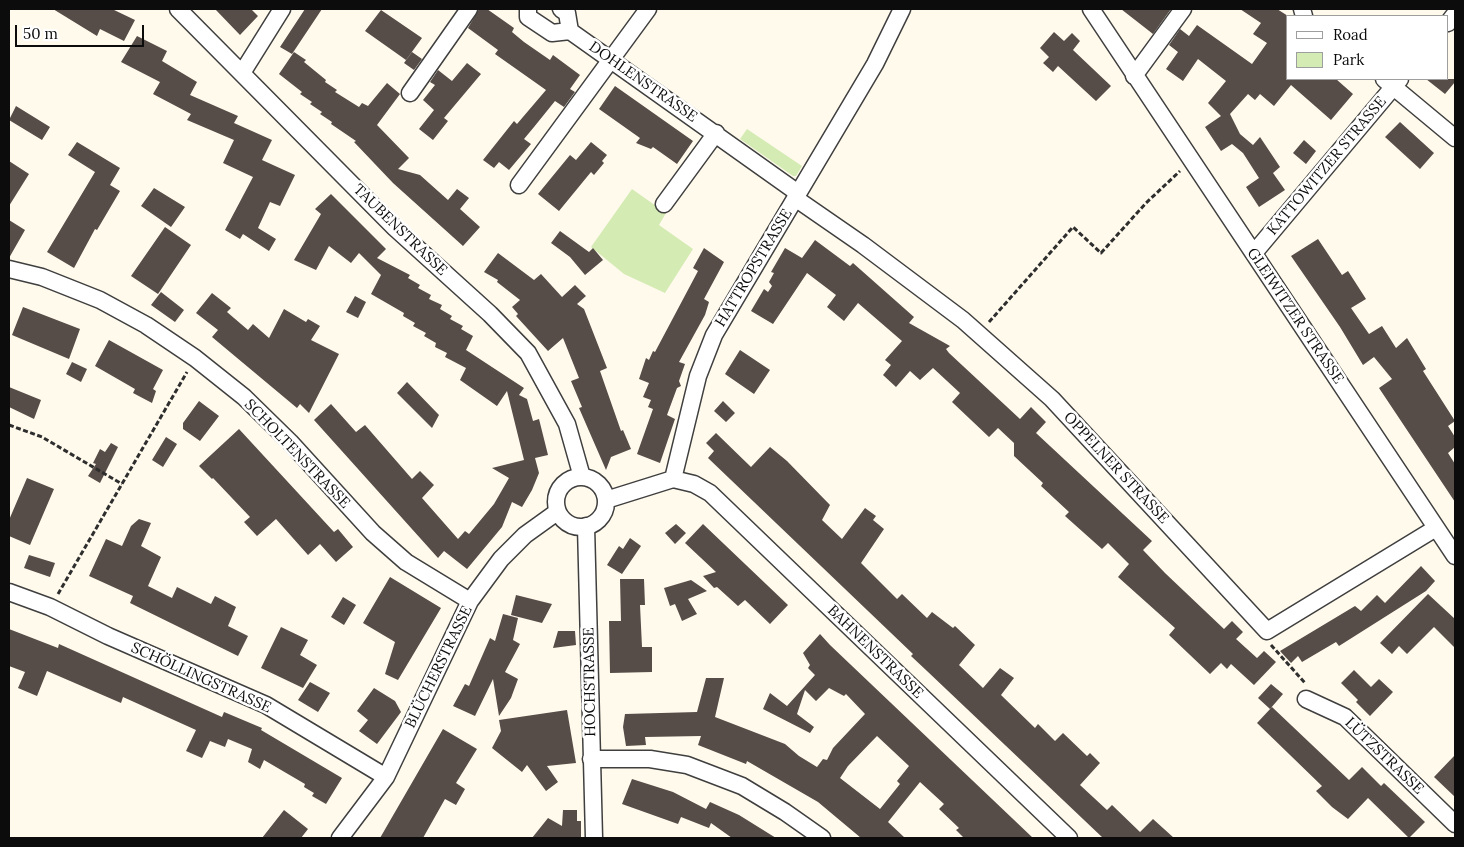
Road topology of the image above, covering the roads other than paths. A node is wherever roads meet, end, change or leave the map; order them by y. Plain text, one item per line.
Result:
1 (178, 9) edge
2 (282, 9) edge
3 (469, 9) edge
4 (528, 9) edge
5 (561, 9) edge
6 (648, 9) edge
7 (902, 9) edge
8 (1091, 9) edge
9 (1183, 9) edge
10 (570, 31) junction
11 (610, 60) junction
12 (242, 73) junction
13 (1134, 76) junction
14 (1393, 82) edge
15 (410, 93) dead end
16 (716, 133) junction
17 (1455, 138) edge
18 (519, 185) dead end
19 (797, 195) junction
20 (664, 204) dead end
21 (1254, 253) junction
22 (9, 269) edge
23 (582, 477) junction
24 (673, 479) junction
25 (606, 500) junction
26 (557, 512) junction
27 (586, 526) junction
28 (1436, 528) junction
29 (1455, 556) edge
30 (9, 592) edge
31 (470, 601) junction
32 (1306, 699) road end
33 (592, 759) junction
34 (386, 777) junction
35 (1455, 824) edge
36 (340, 838) edge
37 (594, 838) edge
38 (822, 838) edge
39 (1069, 838) edge

1 - 12 street, TAUBENSTRASSE
2 - 12 street
3 - 15 street
4 - 10 street
5 - 10 street
6 - 11 street
7 - 19 street, HATTROPSTRASSE
8 - 13 street, GLEIWITZER STRASSE
9 - 13 street
10 - 11 street, DOHLENSTRASSE
11 - 16 street, DOHLENSTRASSE
11 - 18 street
12 - 23 street, TAUBENSTRASSE
13 - 21 street, GLEIWITZER STRASSE
14 - 17 street
14 - 21 street, KATTOWITZER STRASSE
16 - 19 street, DOHLENSTRASSE
16 - 20 street
19 - 24 street, HATTROPSTRASSE
19 - 28 street, OPPELNER STRASSE
21 - 28 street, GLEIWITZER STRASSE
22 - 31 street, SCHOLTENSTRASSE
23 - 25 street
23 - 26 street
24 - 25 street
24 - 39 street, BAHNENSTRASSE
25 - 27 street
26 - 27 street
26 - 31 street, BLÜCHERSTRASSE
27 - 33 street, HOCHSTRASSE
28 - 29 street, GLEIWITZER STRASSE
30 - 34 street, SCHÖLLINGSTRASSE
31 - 34 street, BLÜCHERSTRASSE
32 - 35 street, LÜTZSTRASSE
33 - 37 street, HOCHSTRASSE
33 - 38 street
34 - 36 street, BLÜCHERSTRASSE

